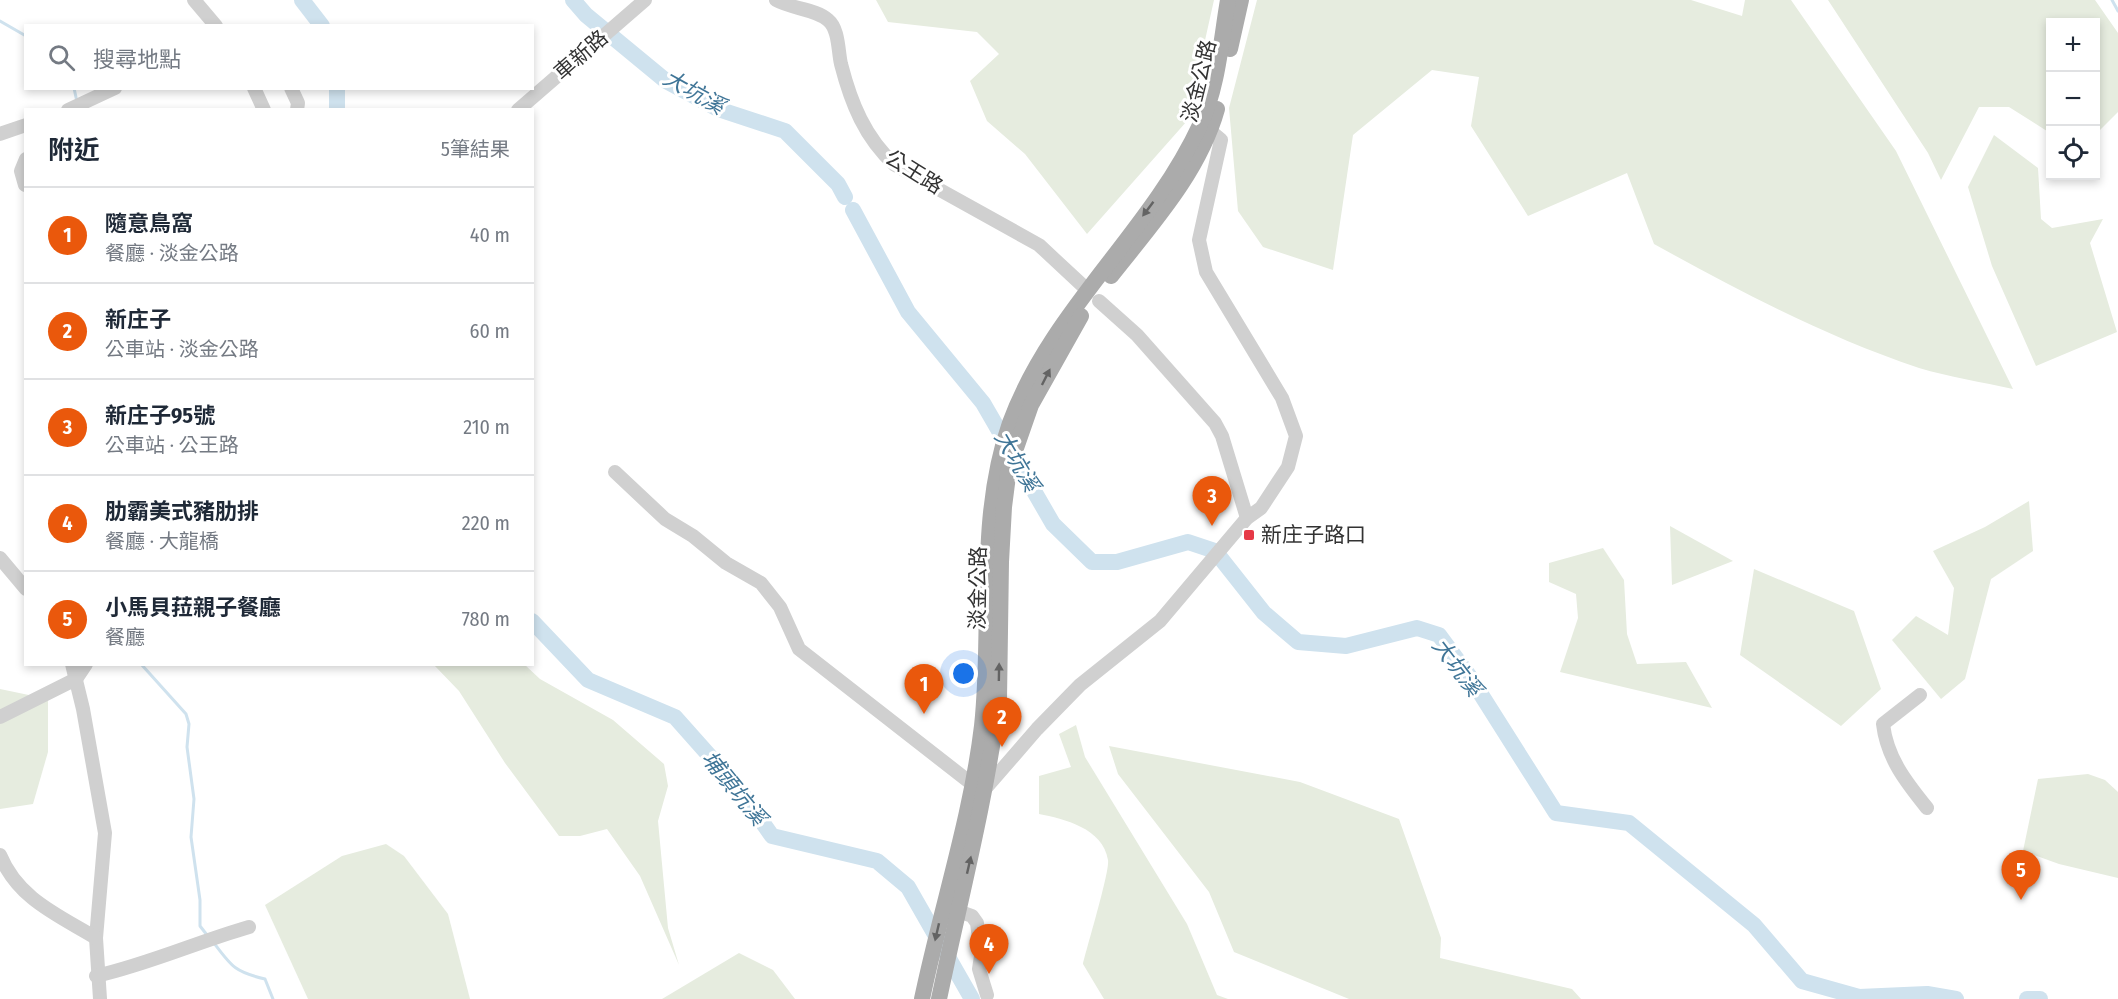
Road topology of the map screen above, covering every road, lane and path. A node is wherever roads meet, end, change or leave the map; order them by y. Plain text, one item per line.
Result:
1 (194, 0) edge
2 (645, 0) edge
3 (776, 0) edge
4 (1228, 0) edge
5 (1241, 0) edge
6 (214, 24) edge
7 (111, 90) edge
8 (255, 90) edge
9 (292, 90) edge
10 (74, 107) edge
11 (263, 108) edge
12 (297, 108) edge
13 (520, 108) edge
14 (24, 126) edge
15 (1206, 128) junction
16 (0, 134) edge
17 (24, 164) edge
18 (24, 182) edge
19 (1095, 287) junction
20 (615, 472) dead end
21 (1247, 519) junction
22 (0, 558) edge
23 (24, 587) edge
24 (73, 666) edge
25 (85, 666) edge
26 (76, 679) junction
27 (1920, 695) dead end
28 (0, 717) edge
29 (979, 786) junction
30 (1927, 808) dead end
31 (0, 855) edge
32 (957, 916) junction
33 (249, 927) dead end
34 (96, 938) junction
35 (96, 976) junction
36 (940, 994) edge
37 (987, 995) dead end
38 (100, 999) edge
39 (922, 999) edge

1 - 6 street
2 - 13 street, 車新路
3 - 19 street, 公王路
4 - 15 main road, 淡金公路
5 - 15 main road, 淡金公路
7 - 10 street
8 - 11 street
9 - 12 street
14 - 16 street
15 - 19 main road, 淡金公路
15 - 21 street
17 - 18 street
19 - 21 street, 公王路
19 - 29 main road, 淡金公路
20 - 29 street
21 - 29 street
22 - 23 street
24 - 26 street
25 - 26 street
26 - 28 street
26 - 34 street
27 - 30 street
32 -> 29 main road, 淡金公路
29 -> 39 main road, 淡金公路
31 - 34 street
32 - 36 main road, 淡金公路
32 - 37 street
33 - 35 street
34 - 35 street
35 - 38 street

